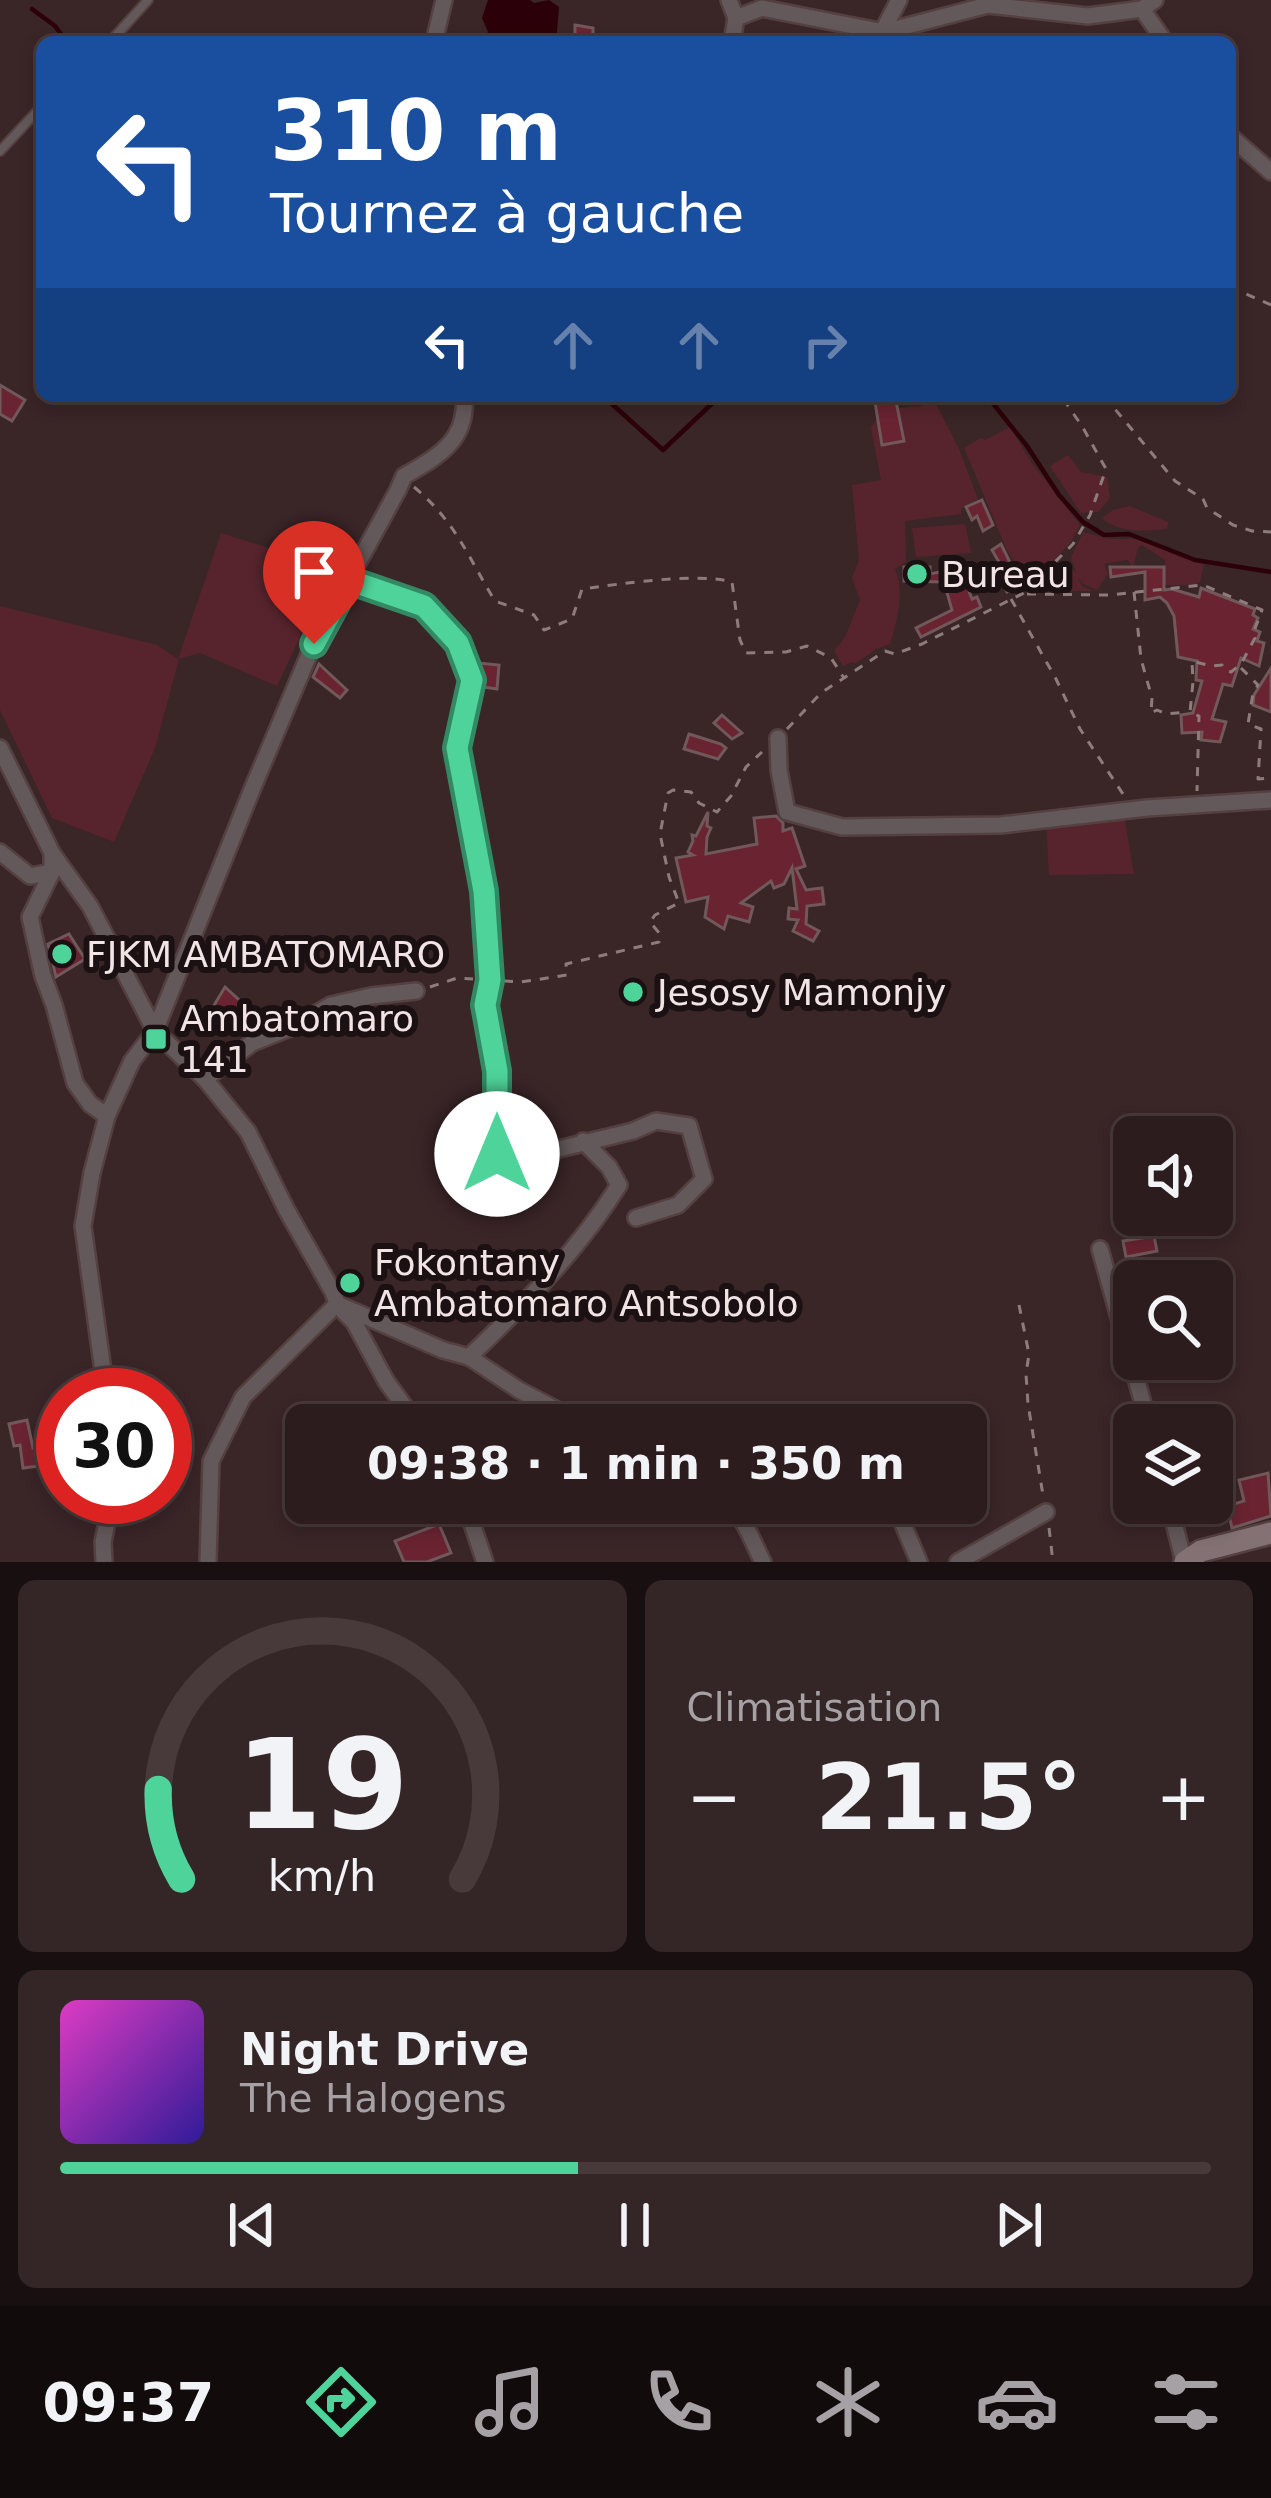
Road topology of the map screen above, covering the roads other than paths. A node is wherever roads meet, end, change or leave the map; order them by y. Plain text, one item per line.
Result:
1 (148, 0) edge
2 (444, 0) edge
3 (729, 0) edge
4 (899, 0) edge
5 (1149, 4) edge
6 (736, 18) junction
7 (115, 36) edge
8 (435, 36) edge
9 (733, 36) edge
10 (877, 36) edge
11 (881, 36) edge
12 (884, 36) edge
13 (1162, 36) edge
14 (36, 112) edge
15 (1236, 141) edge
16 (0, 151) edge
17 (1271, 172) edge
18 (464, 402) edge
19 (346, 585) junction
20 (778, 738) road end
21 (0, 748) edge
22 (1271, 800) edge
23 (0, 852) edge
24 (52, 853) junction
25 (52, 872) junction
26 (416, 991) road end
27 (155, 1031) junction
28 (205, 1079) junction
29 (107, 1116) junction
30 (584, 1142) junction
31 (636, 1219) dead end
32 (1100, 1249) dead end
33 (337, 1304) junction
34 (470, 1357) junction
35 (103, 1368) edge
36 (402, 1404) edge
37 (546, 1404) edge
38 (1143, 1404) edge
39 (1046, 1512) road end
40 (107, 1524) edge
41 (472, 1524) edge
42 (741, 1524) edge
43 (903, 1524) edge
44 (1175, 1524) edge
45 (1271, 1533) edge
46 (104, 1562) edge
47 (208, 1562) edge
48 (485, 1562) edge
49 (763, 1562) edge
50 (919, 1562) edge
51 (958, 1562) edge
52 (1185, 1562) edge

1 - 7 lane
2 - 8 street
3 - 6 street
4 - 11 street
5 - 12 street
5 - 13 street
6 - 9 street
6 - 10 street
14 - 16 lane
15 - 17 street
18 - 19 street
19 - 27 street
19 - 30 street
20 - 22 street
21 - 24 street
23 - 25 street
24 - 25 street
24 - 27 street
25 - 29 street
26 - 28 street
27 - 28 street
27 - 29 street
28 - 33 street
29 - 35 street
30 - 31 street
30 - 34 street
32 - 38 street
33 - 34 street
33 - 36 street
33 - 47 street
34 - 37 street
39 - 51 street
40 - 46 street
41 - 48 street
42 - 49 street
43 - 50 street
44 - 52 street
45 - 52 street

